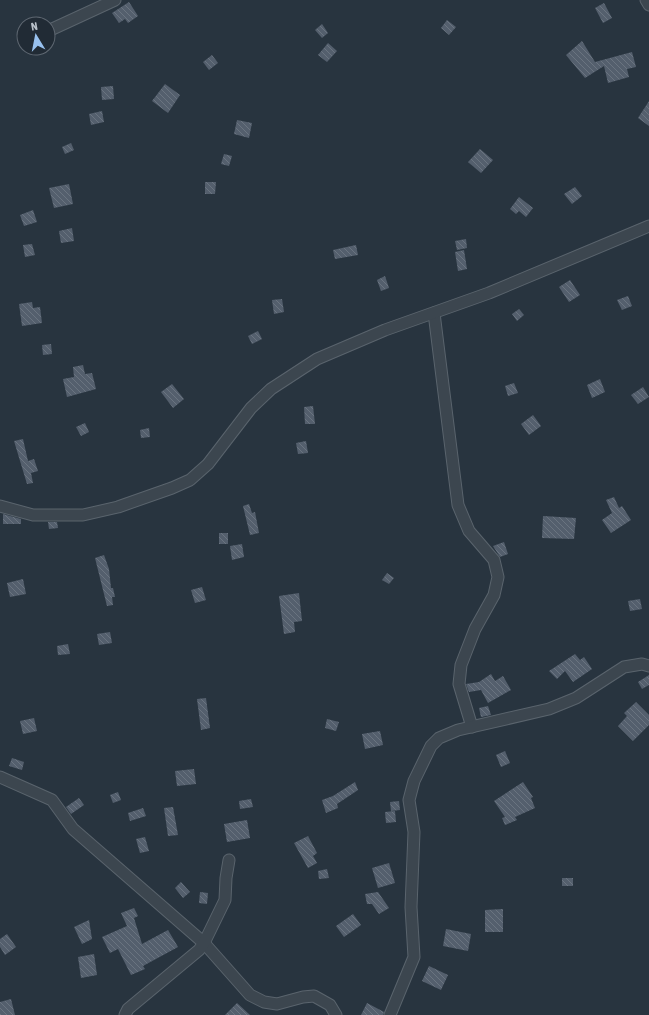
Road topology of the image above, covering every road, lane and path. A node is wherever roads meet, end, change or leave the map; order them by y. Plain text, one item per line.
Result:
1 (114, 0) edge
2 (646, 0) edge
3 (649, 5) edge
4 (56, 27) edge
5 (649, 226) edge
6 (434, 313) junction
7 (0, 506) edge
8 (649, 666) edge
9 (472, 727) junction
10 (0, 777) edge
11 (229, 860) dead end
12 (204, 943) junction
13 (125, 1015) edge
14 (336, 1015) edge
15 (390, 1015) edge

1 - 4 street
2 - 3 street
5 - 6 street
6 - 7 street
6 - 9 street
8 - 9 street
9 - 15 street
10 - 12 street
11 - 12 street
12 - 13 street
12 - 14 street

